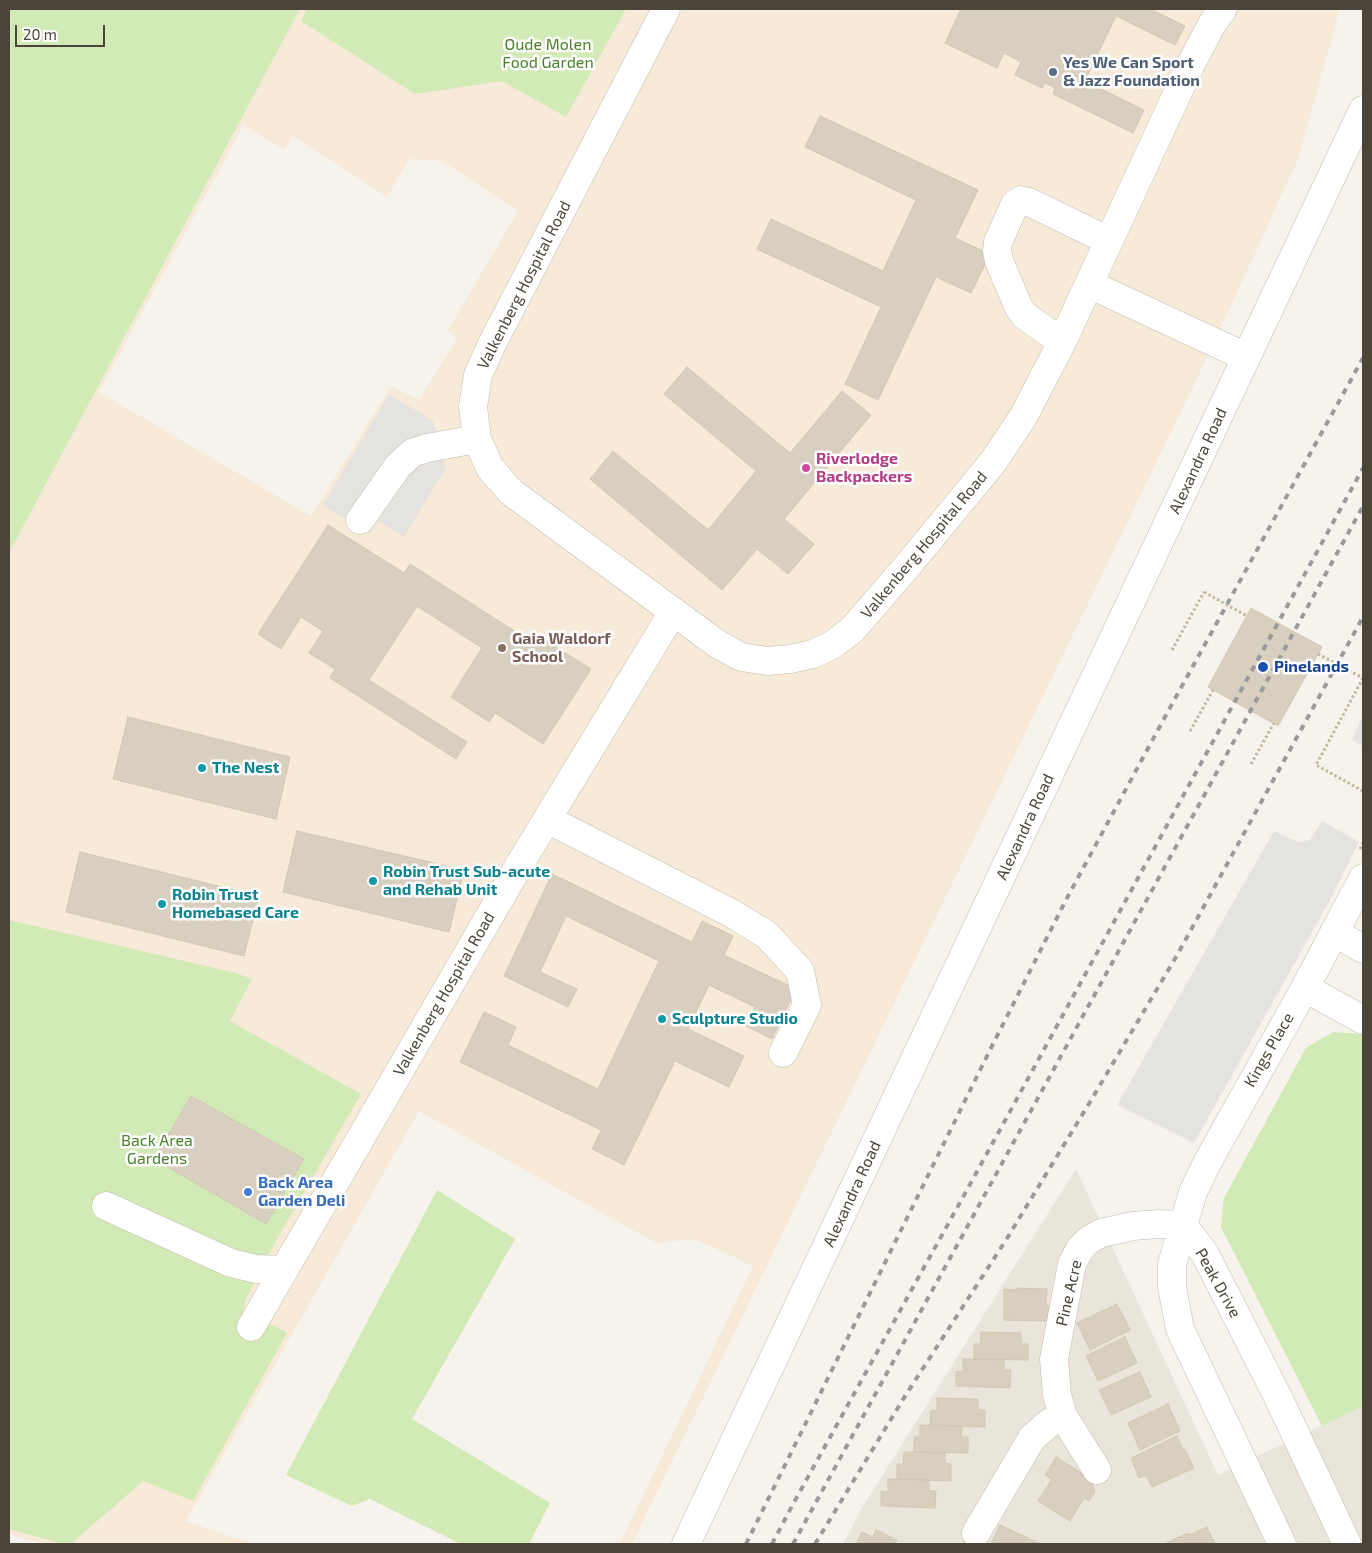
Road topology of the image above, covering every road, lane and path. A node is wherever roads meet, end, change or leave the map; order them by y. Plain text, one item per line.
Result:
1 (666, 9) edge
2 (1223, 9) edge
3 (1363, 110) edge
4 (1109, 242) junction
5 (1090, 284) junction
6 (1062, 342) junction
7 (1246, 357) junction
8 (477, 440) junction
9 (360, 520) dead end
10 (673, 612) junction
11 (1247, 616) dead end
12 (1172, 650) dead end
13 (1318, 654) dead end
14 (1363, 678) edge
15 (1212, 690) dead end
16 (1274, 723) dead end
17 (1190, 730) dead end
18 (1251, 764) dead end
19 (1363, 791) edge
20 (547, 819) junction
21 (1363, 878) edge
22 (1334, 932) junction
23 (1363, 949) edge
24 (1305, 988) junction
25 (1363, 1020) edge
26 (783, 1053) dead end
27 (106, 1206) dead end
28 (1183, 1225) junction
29 (284, 1270) junction
30 (251, 1327) dead end
31 (1063, 1416) junction
32 (1097, 1470) dead end
33 (976, 1533) dead end
34 (686, 1544) edge
35 (1282, 1544) edge
36 (1347, 1544) edge

1 - 8 street, Valkenberg Hospital Road
2 - 4 street, Valkenberg Hospital Road
3 - 7 street, Alexandra Road
4 - 5 street, Valkenberg Hospital Road
4 - 6 street
5 - 6 street, Valkenberg Hospital Road
5 - 7 street
6 - 10 street, Valkenberg Hospital Road
7 - 34 street, Alexandra Road
8 - 9 street
8 - 10 street, Valkenberg Hospital Road
10 - 20 street, Valkenberg Hospital Road
11 - 12 path, bridge
13 - 14 path, bridge
14 - 19 path
15 - 17 path
16 - 18 path
20 - 26 street
20 - 29 street, Valkenberg Hospital Road
21 - 22 street, Kings Place
22 - 23 street
22 - 24 street, Kings Place
24 - 25 street
24 - 28 street, Kings Place
27 - 29 street
28 - 31 street, Pine Acre
28 - 35 street, Peak Drive
28 - 36 street, Peak Drive
29 - 30 street, Valkenberg Hospital Road
31 - 32 street, Pine Acre
31 - 33 street

